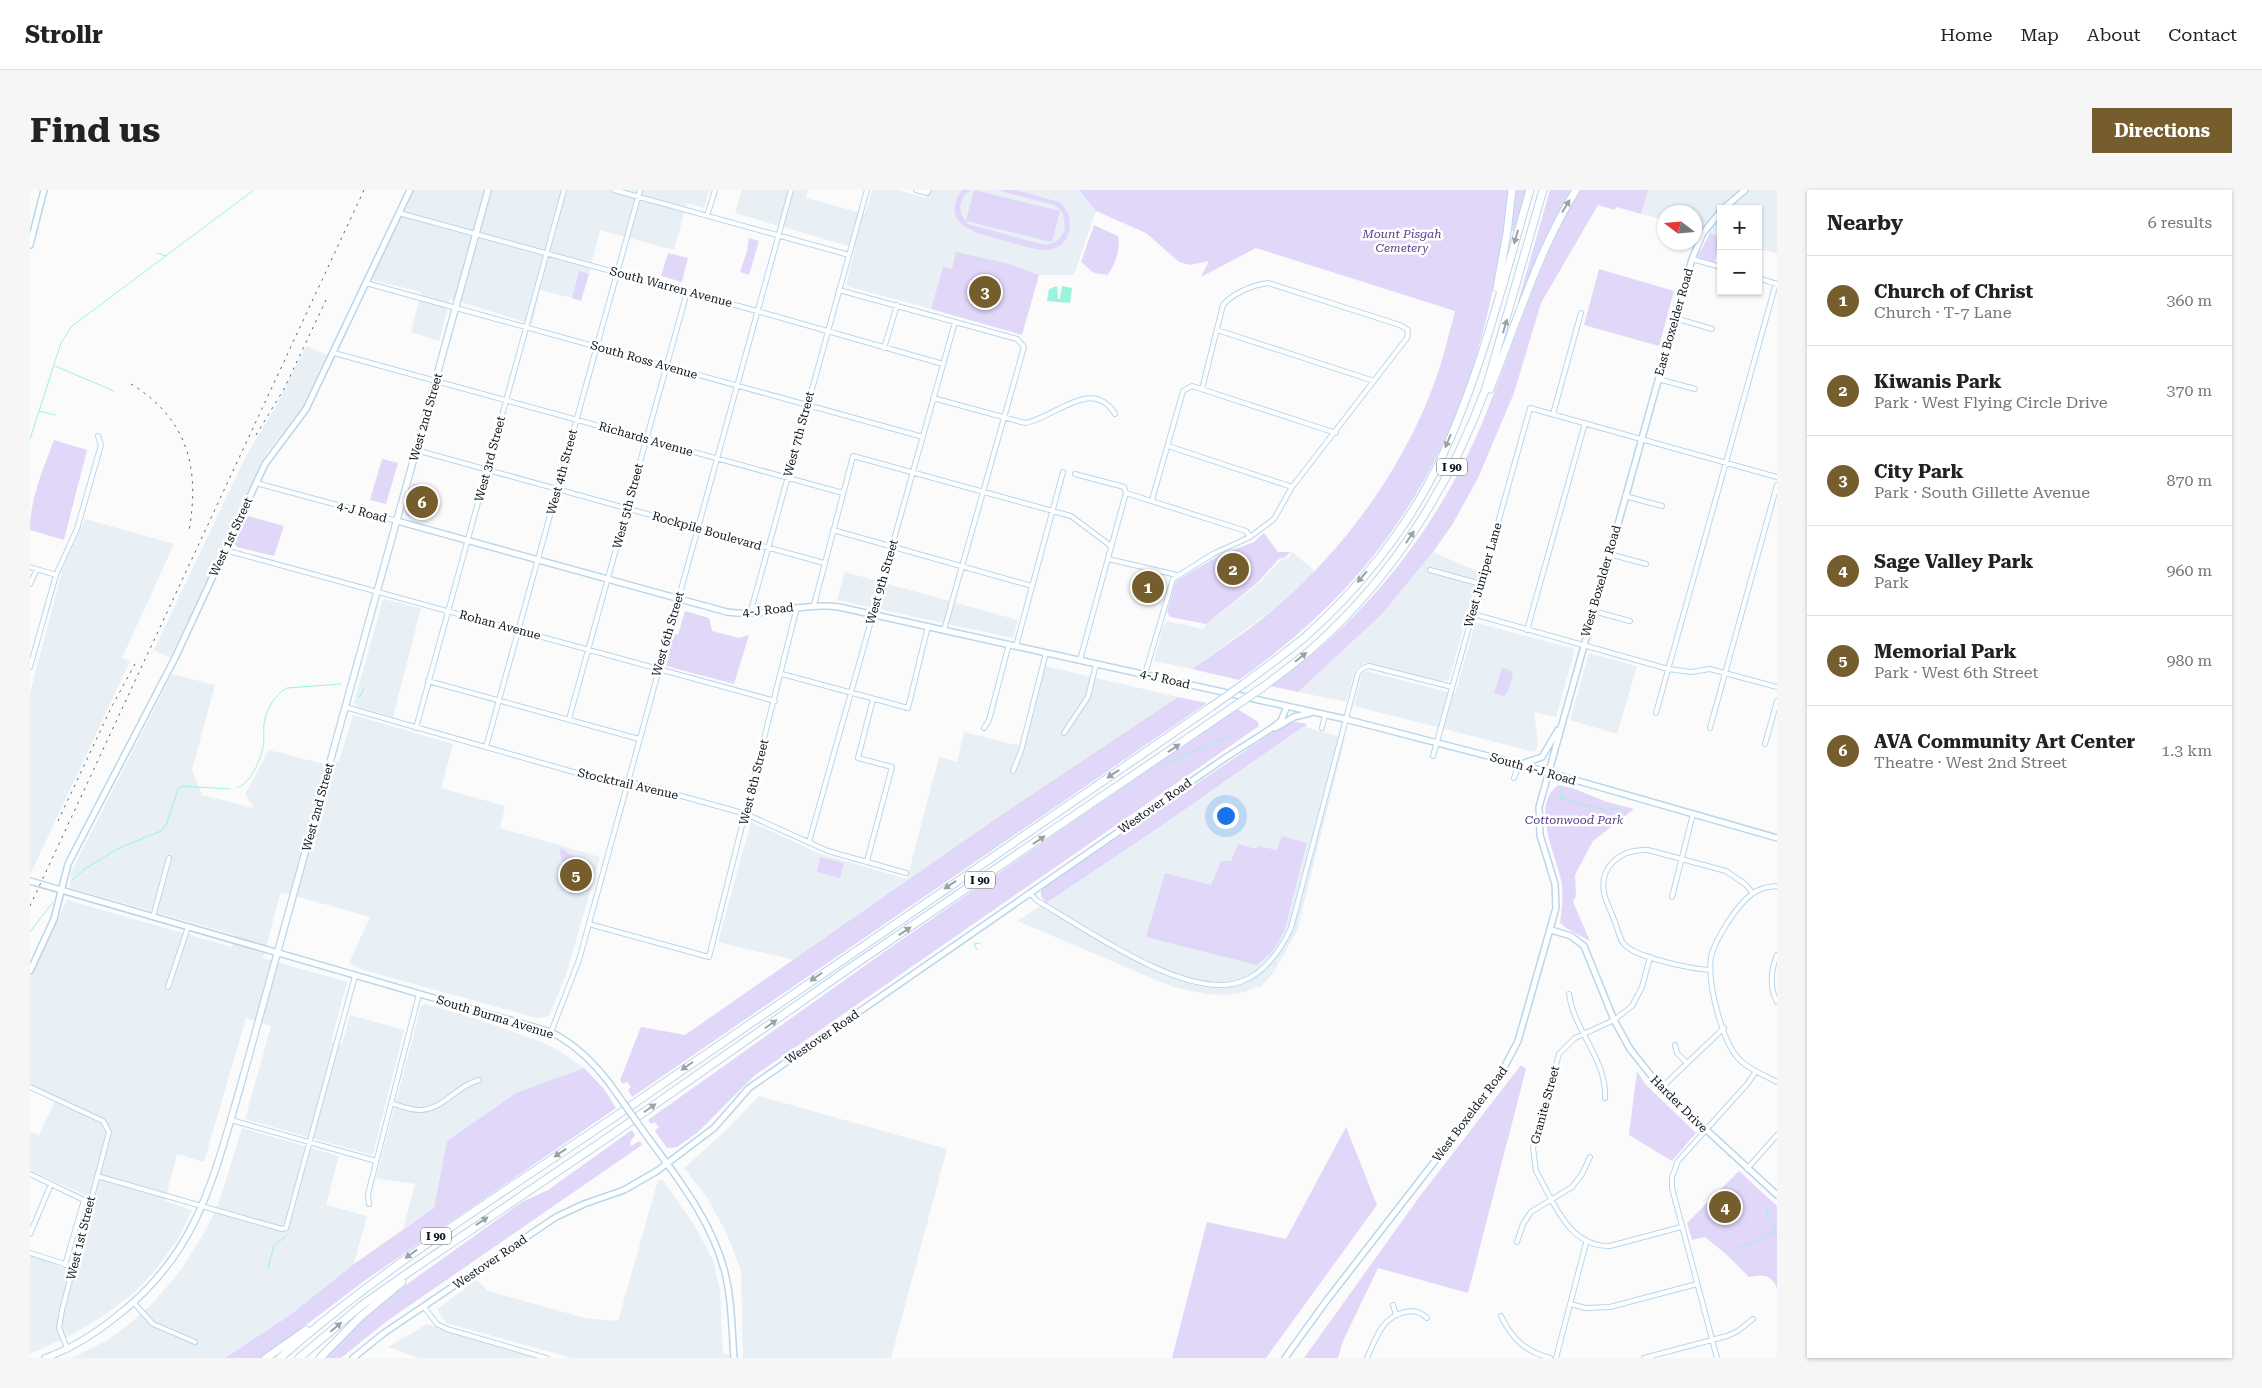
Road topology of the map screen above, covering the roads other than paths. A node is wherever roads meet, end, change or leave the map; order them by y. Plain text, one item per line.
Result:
1 (44, 190) edge
2 (410, 190) edge
3 (488, 190) edge
4 (564, 190) edge
5 (614, 190) edge
6 (640, 190) edge
7 (715, 190) edge
8 (791, 190) edge
9 (867, 190) edge
10 (916, 190) edge
11 (1512, 190) edge
12 (1530, 190) edge
13 (1544, 190) edge
14 (1576, 190) edge
15 (1745, 190) edge
16 (928, 192) edge
17 (638, 196) junction
18 (1728, 205) edge
19 (399, 213) junction
20 (707, 216) junction
21 (1717, 216) edge
22 (476, 234) junction
23 (778, 235) junction
24 (30, 245) edge
25 (546, 254) junction
26 (849, 255) junction
27 (1692, 259) junction
28 (1717, 266) edge
29 (617, 273) junction
30 (1762, 279) edge
31 (366, 283) junction
32 (1776, 284) edge
33 (839, 290) junction
34 (687, 292) junction
35 (896, 305) junction
36 (456, 308) junction
37 (757, 311) junction
38 (1581, 313) dead end
39 (1675, 318) junction
40 (955, 322) junction
41 (525, 326) junction
42 (1712, 329) dead end
43 (1216, 330) junction
44 (828, 332) junction
45 (597, 346) junction
46 (884, 348) junction
47 (334, 353) junction
48 (943, 364) junction
49 (667, 366) junction
50 (1658, 379) junction
51 (436, 380) junction
52 (1374, 381) junction
53 (736, 385) junction
54 (1202, 389) junction
55 (1695, 389) dead end
56 (933, 398) junction
57 (506, 399) junction
58 (807, 405) junction
59 (1461, 412) junction
60 (1115, 414) dead end
61 (1553, 414) junction
62 (1004, 418) junction
63 (576, 419) junction
64 (1584, 423) junction
65 (1336, 433) junction
66 (98, 436) dead end
67 (922, 436) junction
68 (647, 439) junction
69 (1641, 439) junction
70 (1168, 446) junction
71 (416, 450) junction
72 (716, 458) junction
73 (1726, 462) junction
74 (487, 470) junction
75 (913, 472) junction
76 (1064, 472) dead end
77 (1075, 474) dead end
78 (787, 477) junction
79 (1777, 478) edge
80 (256, 483) junction
81 (1777, 485) edge
82 (1292, 487) junction
83 (557, 490) junction
84 (983, 491) junction
85 (843, 492) junction
86 (1126, 493) junction
87 (1625, 496) junction
88 (1152, 500) junction
89 (1431, 505) junction
90 (1662, 506) dead end
91 (627, 509) junction
92 (1053, 511) junction
93 (397, 521) junction
94 (698, 529) junction
95 (833, 530) junction
96 (1250, 537) junction
97 (467, 540) junction
98 (892, 546) junction
99 (1111, 546) junction
100 (768, 548) junction
101 (225, 550) junction
102 (1609, 554) junction
103 (1108, 559) junction
104 (538, 560) junction
105 (824, 563) junction
106 (1646, 564) dead end
107 (962, 566) junction
108 (30, 567) edge
109 (37, 569) junction
110 (1430, 570) dead end
111 (56, 575) junction
112 (1177, 575) junction
113 (608, 579) junction
114 (30, 584) edge
115 (1481, 584) junction
116 (1032, 586) junction
117 (377, 592) junction
118 (678, 599) junction
119 (814, 605) junction
120 (797, 607) junction
121 (448, 610) junction
122 (1593, 611) junction
123 (750, 614) junction
124 (873, 614) junction
125 (1472, 614) junction
126 (1630, 621) dead end
127 (928, 626) junction
128 (518, 630) junction
129 (944, 630) junction
130 (1527, 630) junction
131 (1009, 644) junction
132 (1016, 646) junction
133 (1583, 646) junction
134 (588, 649) junction
135 (1046, 653) junction
136 (1080, 660) junction
137 (1096, 664) junction
138 (30, 667) edge
139 (659, 669) junction
140 (1668, 669) junction
141 (1726, 673) junction
142 (782, 674) junction
143 (1145, 674) junction
144 (428, 681) junction
145 (1777, 687) edge
146 (1452, 688) junction
147 (851, 693) junction
148 (873, 699) junction
149 (499, 700) junction
150 (774, 701) junction
151 (1777, 701) edge
152 (1287, 706) junction
153 (345, 707) junction
154 (1312, 712) junction
155 (1656, 713) dead end
156 (1325, 715) junction
157 (1345, 719) junction
158 (569, 720) junction
159 (1562, 723) junction
160 (416, 728) junction
161 (984, 728) dead end
162 (1272, 728) junction
163 (1322, 728) dead end
164 (1710, 728) dead end
165 (1064, 733) dead end
166 (639, 739) junction
167 (1437, 742) junction
168 (1765, 744) dead end
169 (486, 747) junction
170 (1433, 756) dead end
171 (1519, 764) junction
172 (1013, 771) dead end
173 (1549, 773) junction
174 (1514, 778) dead end
175 (627, 782) junction
176 (746, 814) junction
177 (1693, 814) junction
178 (1777, 838) edge
179 (810, 842) junction
180 (169, 858) dead end
181 (1681, 859) junction
182 (868, 861) junction
183 (906, 873) dead end
184 (30, 881) edge
185 (1777, 886) edge
186 (62, 890) junction
187 (1030, 893) junction
188 (1753, 893) junction
189 (1672, 897) dead end
190 (153, 917) junction
191 (589, 924) junction
192 (188, 927) junction
193 (1551, 930) junction
194 (277, 952) junction
195 (1777, 955) edge
196 (1650, 957) junction
197 (1710, 970) junction
198 (30, 971) edge
199 (355, 976) junction
200 (168, 987) dead end
201 (419, 994) junction
202 (1569, 994) dead end
203 (1777, 1002) edge
204 (1614, 1020) junction
205 (1724, 1028) junction
206 (551, 1032) junction
207 (1584, 1034) junction
208 (1675, 1045) dead end
209 (1687, 1063) junction
210 (1756, 1071) junction
211 (479, 1080) dead end
212 (1777, 1082) edge
213 (30, 1087) edge
214 (1661, 1088) junction
215 (1605, 1098) dead end
216 (391, 1104) junction
217 (231, 1120) junction
218 (1706, 1130) junction
219 (1777, 1135) edge
220 (1773, 1140) junction
221 (311, 1142) junction
222 (1777, 1144) edge
223 (1590, 1157) dead end
224 (376, 1161) junction
225 (667, 1164) junction
226 (1747, 1169) junction
227 (30, 1174) edge
228 (97, 1176) junction
229 (51, 1184) junction
230 (1777, 1195) edge
231 (1552, 1199) junction
232 (84, 1200) junction
233 (90, 1203) junction
234 (368, 1204) dead end
235 (203, 1206) junction
236 (1681, 1227) junction
237 (30, 1234) edge
238 (459, 1237) junction
239 (1517, 1242) dead end
240 (1586, 1243) junction
241 (30, 1253) edge
242 (65, 1265) junction
243 (74, 1267) junction
244 (1696, 1284) junction
245 (359, 1292) junction
246 (134, 1303) junction
247 (1570, 1304) junction
248 (1393, 1305) dead end
249 (424, 1307) junction
250 (1396, 1314) junction
251 (1501, 1316) dead end
252 (1427, 1318) dead end
253 (1753, 1320) dead end
254 (1713, 1340) junction
255 (194, 1342) dead end
256 (67, 1348) junction
257 (48, 1358) edge
258 (266, 1358) edge
259 (280, 1358) edge
260 (299, 1358) edge
261 (320, 1358) edge
262 (353, 1358) edge
263 (546, 1358) edge
264 (734, 1358) edge
265 (1285, 1358) edge
266 (1368, 1358) edge
267 (1550, 1358) edge
268 (1556, 1358) edge
269 (1644, 1358) edge
270 (1717, 1358) edge

1 - 24 street
2 - 19 street, West 1st Street
3 - 22 main road, West 2nd Street
4 - 25 street, West 3rd Street
5 - 17 street
6 - 17 street, West 4th Street
7 - 20 street
8 - 23 street, West 6th Street
9 - 26 street, West 7th Street
10 - 16 street
11 - 59 highway, I 90
12 -> 59 highway, I 90
89 -> 13 highway, I 90
89 -> 14 highway, I 90
15 - 18 street, East Boxelder Road
17 - 20 street
17 - 29 street, West 4th Street
19 - 22 street, South Warren Avenue
19 - 31 street, West 1st Street
20 - 23 street
21 - 27 street, East Boxelder Road
22 - 25 street, South Warren Avenue
22 - 36 main road, West 2nd Street
23 - 26 street
23 - 37 street, West 6th Street
25 - 29 street, South Warren Avenue
25 - 41 street, West 3rd Street
26 - 33 street, West 7th Street
27 - 28 street
27 - 39 street, East Boxelder Road
29 - 34 street, South Warren Avenue
29 - 45 street, West 4th Street
30 - 32 street
31 - 36 street, South Ross Avenue
31 - 47 street, West 1st Street
32 - 73 street
33 - 35 street
33 - 44 street, West 7th Street
34 - 37 street, South Warren Avenue
34 - 49 street, West 5th Street
35 - 40 street
35 - 46 street
36 - 41 street, South Ross Avenue
36 - 51 main road, West 2nd Street
37 - 44 street, South Warren Avenue
37 - 53 street, West 6th Street
38 - 61 street
39 - 42 street
39 - 50 street, East Boxelder Road
40 - 48 street, West 9th Street
40 - 62 street
41 - 45 street, South Ross Avenue
41 - 57 street, West 3rd Street
43 - 52 street
43 - 52 street
43 - 54 street
44 - 46 street, South Warren Avenue
44 - 58 street, West 7th Street
45 - 49 street, South Ross Avenue
45 - 63 street, West 4th Street
46 - 48 street, South Warren Avenue
47 - 51 street, Richards Avenue
47 - 80 street, West 1st Street
48 - 56 street, West 9th Street
49 - 53 street, South Ross Avenue
49 - 68 street, West 5th Street
50 - 55 street
50 - 69 street, East Boxelder Road
51 - 57 street, Richards Avenue
51 - 71 main road, West 2nd Street
52 - 65 street
53 - 58 street, South Ross Avenue
53 - 72 street, West 6th Street
54 - 65 street
54 - 70 street
56 - 62 street
56 - 67 street, West 9th Street
57 - 63 street, Richards Avenue
57 - 74 street, West 3rd Street
58 - 67 street, South Ross Avenue
58 - 78 street, West 7th Street
59 -> 245 highway, I 90, bridge
60 - 62 street
61 - 64 street
61 - 115 street, West Juniper Lane
62 - 84 street
63 - 68 street, Richards Avenue
63 - 83 street, West 4th Street
64 - 69 street
64 - 130 street
65 - 82 street
66 - 111 street
67 - 75 street, West 9th Street
68 - 72 street, Richards Avenue
68 - 91 street, West 5th Street
69 - 73 street
69 - 87 street, West Boxelder Road
70 - 82 street
70 - 88 street
71 - 74 street, Rockpile Boulevard
71 - 93 main road, West 2nd Street
72 - 78 street, Richards Avenue
72 - 94 street, West 6th Street
73 - 79 street
73 - 140 street
74 - 83 street, Rockpile Boulevard
74 - 97 street, West 3rd Street
75 - 84 street
75 - 85 street
75 - 98 street, West 9th Street
76 - 92 street
77 - 86 street
78 - 85 street, Richards Avenue
78 - 100 street, West 7th Street
80 - 93 street, 4-J Road
80 - 101 street, West 1st Street
81 - 141 street
82 - 96 street
83 - 91 street, Rockpile Boulevard
83 - 104 street, West 4th Street
84 - 92 street
84 - 107 street
85 - 95 street
86 - 88 street
86 - 99 street
87 - 90 street
87 - 102 street, West Boxelder Road
88 - 96 street
238 -> 89 highway, I 90, bridge
91 - 94 street, Rockpile Boulevard
91 - 113 street, West 5th Street
92 - 99 street
92 - 116 street
93 - 97 street, 4-J Road
93 - 117 main road, West 2nd Street
94 - 100 street, Rockpile Boulevard
94 - 118 street, West 6th Street
95 - 98 street
95 - 105 street
96 - 112 street
97 - 104 street, 4-J Road
97 - 121 street, West 3rd Street
98 - 107 street
98 - 124 street, West 9th Street
99 - 103 street
100 - 105 street, Rockpile Boulevard
100 - 123 street, West 7th Street
101 - 117 street, Rohan Avenue
101 - 186 street, West 1st Street
102 - 106 street
102 - 122 street, West Boxelder Road
103 - 112 street
103 - 136 street
104 - 113 street, 4-J Road
104 - 128 street, West 4th Street
105 - 119 street
107 - 116 street
107 - 129 street
108 - 109 street
109 - 111 street
109 - 114 street
110 - 115 street
111 - 138 street
112 - 143 street
113 - 118 street, 4-J Road
113 - 134 street, West 5th Street
115 - 125 street, West Juniper Lane
116 - 132 street
117 - 121 street, Rohan Avenue
117 - 153 main road, West 2nd Street
118 - 123 street, 4-J Road
118 - 139 street, West 6th Street
119 - 120 street, 4-J Road
119 - 124 street, 4-J Road
120 - 123 street, 4-J Road
120 - 142 street, West 8th Street
121 - 128 street, Rohan Avenue
121 - 144 street, West 3rd Street
122 - 126 street
122 - 133 street, West Boxelder Road
124 - 127 street, 4-J Road
124 - 147 street, West 9th Street
125 - 130 street
125 - 146 street, West Juniper Lane
127 - 129 street, 4-J Road
127 - 148 street
128 - 134 street, Rohan Avenue
128 - 149 street, West 4th Street
129 - 131 street, 4-J Road
130 - 133 street
131 - 132 street, 4-J Road
131 - 161 street
132 - 135 street, 4-J Road
133 - 140 street
133 - 159 street, West Boxelder Road
134 - 139 street, Rohan Avenue
134 - 158 street, West 5th Street
135 - 136 street, 4-J Road
135 - 172 street
136 - 137 street, 4-J Road
137 - 143 street, 4-J Road
137 - 165 street
139 - 150 street, Rohan Avenue
139 - 166 street, West 6th Street
140 - 141 street
140 - 155 street
141 - 145 street
141 - 164 street
142 - 147 street
142 - 150 street, West 8th Street
143 - 152 street, 4-J Road
144 - 149 street
144 - 160 street, West 3rd Street
146 - 157 street
146 - 167 street, West Juniper Lane
147 - 148 street
147 - 179 street, West 9th Street
148 - 182 street
149 - 158 street
149 - 169 street, West 4th Street
150 - 176 street, West 8th Street
151 - 168 street
152 - 154 street, South 4-J Road
152 - 162 street, Westover Road
153 - 160 street, Stocktrail Avenue
153 - 194 main road, West 2nd Street
154 - 156 street, South 4-J Road
154 - 162 street
156 - 157 street, South 4-J Road
156 - 163 street
157 - 167 street, South 4-J Road
157 - 187 street
158 - 166 street
159 - 171 street
159 - 173 street, West Boxelder Road
160 - 169 street, Stocktrail Avenue
162 - 187 street, Westover Road
166 - 175 street, West 6th Street
167 - 170 street, West Juniper Lane
167 - 171 street, South 4-J Road
169 - 175 street, Stocktrail Avenue
171 - 173 street, South 4-J Road
171 - 174 street
173 - 177 street, South 4-J Road
173 - 193 street, West Boxelder Road
175 - 176 street, Stocktrail Avenue
175 - 191 street, West 6th Street
176 - 179 street, Stocktrail Avenue
176 - 191 street, West 8th Street
177 - 178 street, South 4-J Road
177 - 181 street
179 - 182 street, Stocktrail Avenue
180 - 190 street
181 - 188 street
181 - 189 street
181 - 196 street
182 - 183 street, Stocktrail Avenue
184 - 186 street, South Burma Avenue
185 - 188 street
186 - 190 street, South Burma Avenue
186 - 198 street, West 1st Street
187 - 225 street, Westover Road
188 - 197 street
190 - 192 street, South Burma Avenue
191 - 206 street, West 6th Street
192 - 194 street, South Burma Avenue
192 - 200 street
193 - 204 street, Harder Drive
193 - 265 street, West Boxelder Road
194 - 199 street, South Burma Avenue
194 - 217 main road, West 2nd Street
195 - 203 street
196 - 197 street
196 - 204 street, Granite Street
197 - 205 street
199 - 201 street, South Burma Avenue
199 - 221 street
201 - 206 street, South Burma Avenue
201 - 216 street
202 - 207 street
204 - 207 street, Granite Street
204 - 214 street, Harder Drive
205 - 209 street
205 - 210 street
206 - 225 street, South Burma Avenue, bridge
207 - 215 street
207 - 231 street, Granite Street
208 - 209 street
209 - 214 street
210 - 212 street
210 - 218 street
211 - 216 street
213 - 228 street, West 1st Street
214 - 218 street, Harder Drive
216 - 224 street
217 - 221 street
217 - 235 main road, West 2nd Street
218 - 226 street, Harder Drive
218 - 236 street
219 - 220 street
220 - 222 street
220 - 226 street
221 - 224 street
221 - 235 street
223 - 231 street
224 - 234 street
225 - 249 street, Westover Road
225 - 264 street, South Burma Avenue
226 - 230 street, Harder Drive
227 - 229 street
228 - 233 street, West 1st Street
228 - 235 street
229 - 232 street
229 - 237 street
231 - 239 street
231 - 240 street, Granite Street
232 - 233 street
232 - 242 street
233 - 243 street, West 1st Street
235 - 246 main road, West 2nd Street
236 - 240 street
236 - 244 street
260 -> 238 highway, I 90
238 - 261 highway, I 90
240 - 247 street
241 - 242 street
242 - 243 street
243 - 256 street, West 1st Street
244 - 247 street
244 - 254 street
245 - 258 highway, I 90
245 - 259 highway, I 90
246 - 255 street
246 - 256 main road, West 2nd Street
247 - 268 street
248 - 250 street
249 - 262 street, Westover Road
249 - 263 street
250 - 252 street
250 - 266 street
251 - 267 street
253 - 254 street
254 - 269 street
254 - 270 street
256 - 257 main road, West 2nd Street

